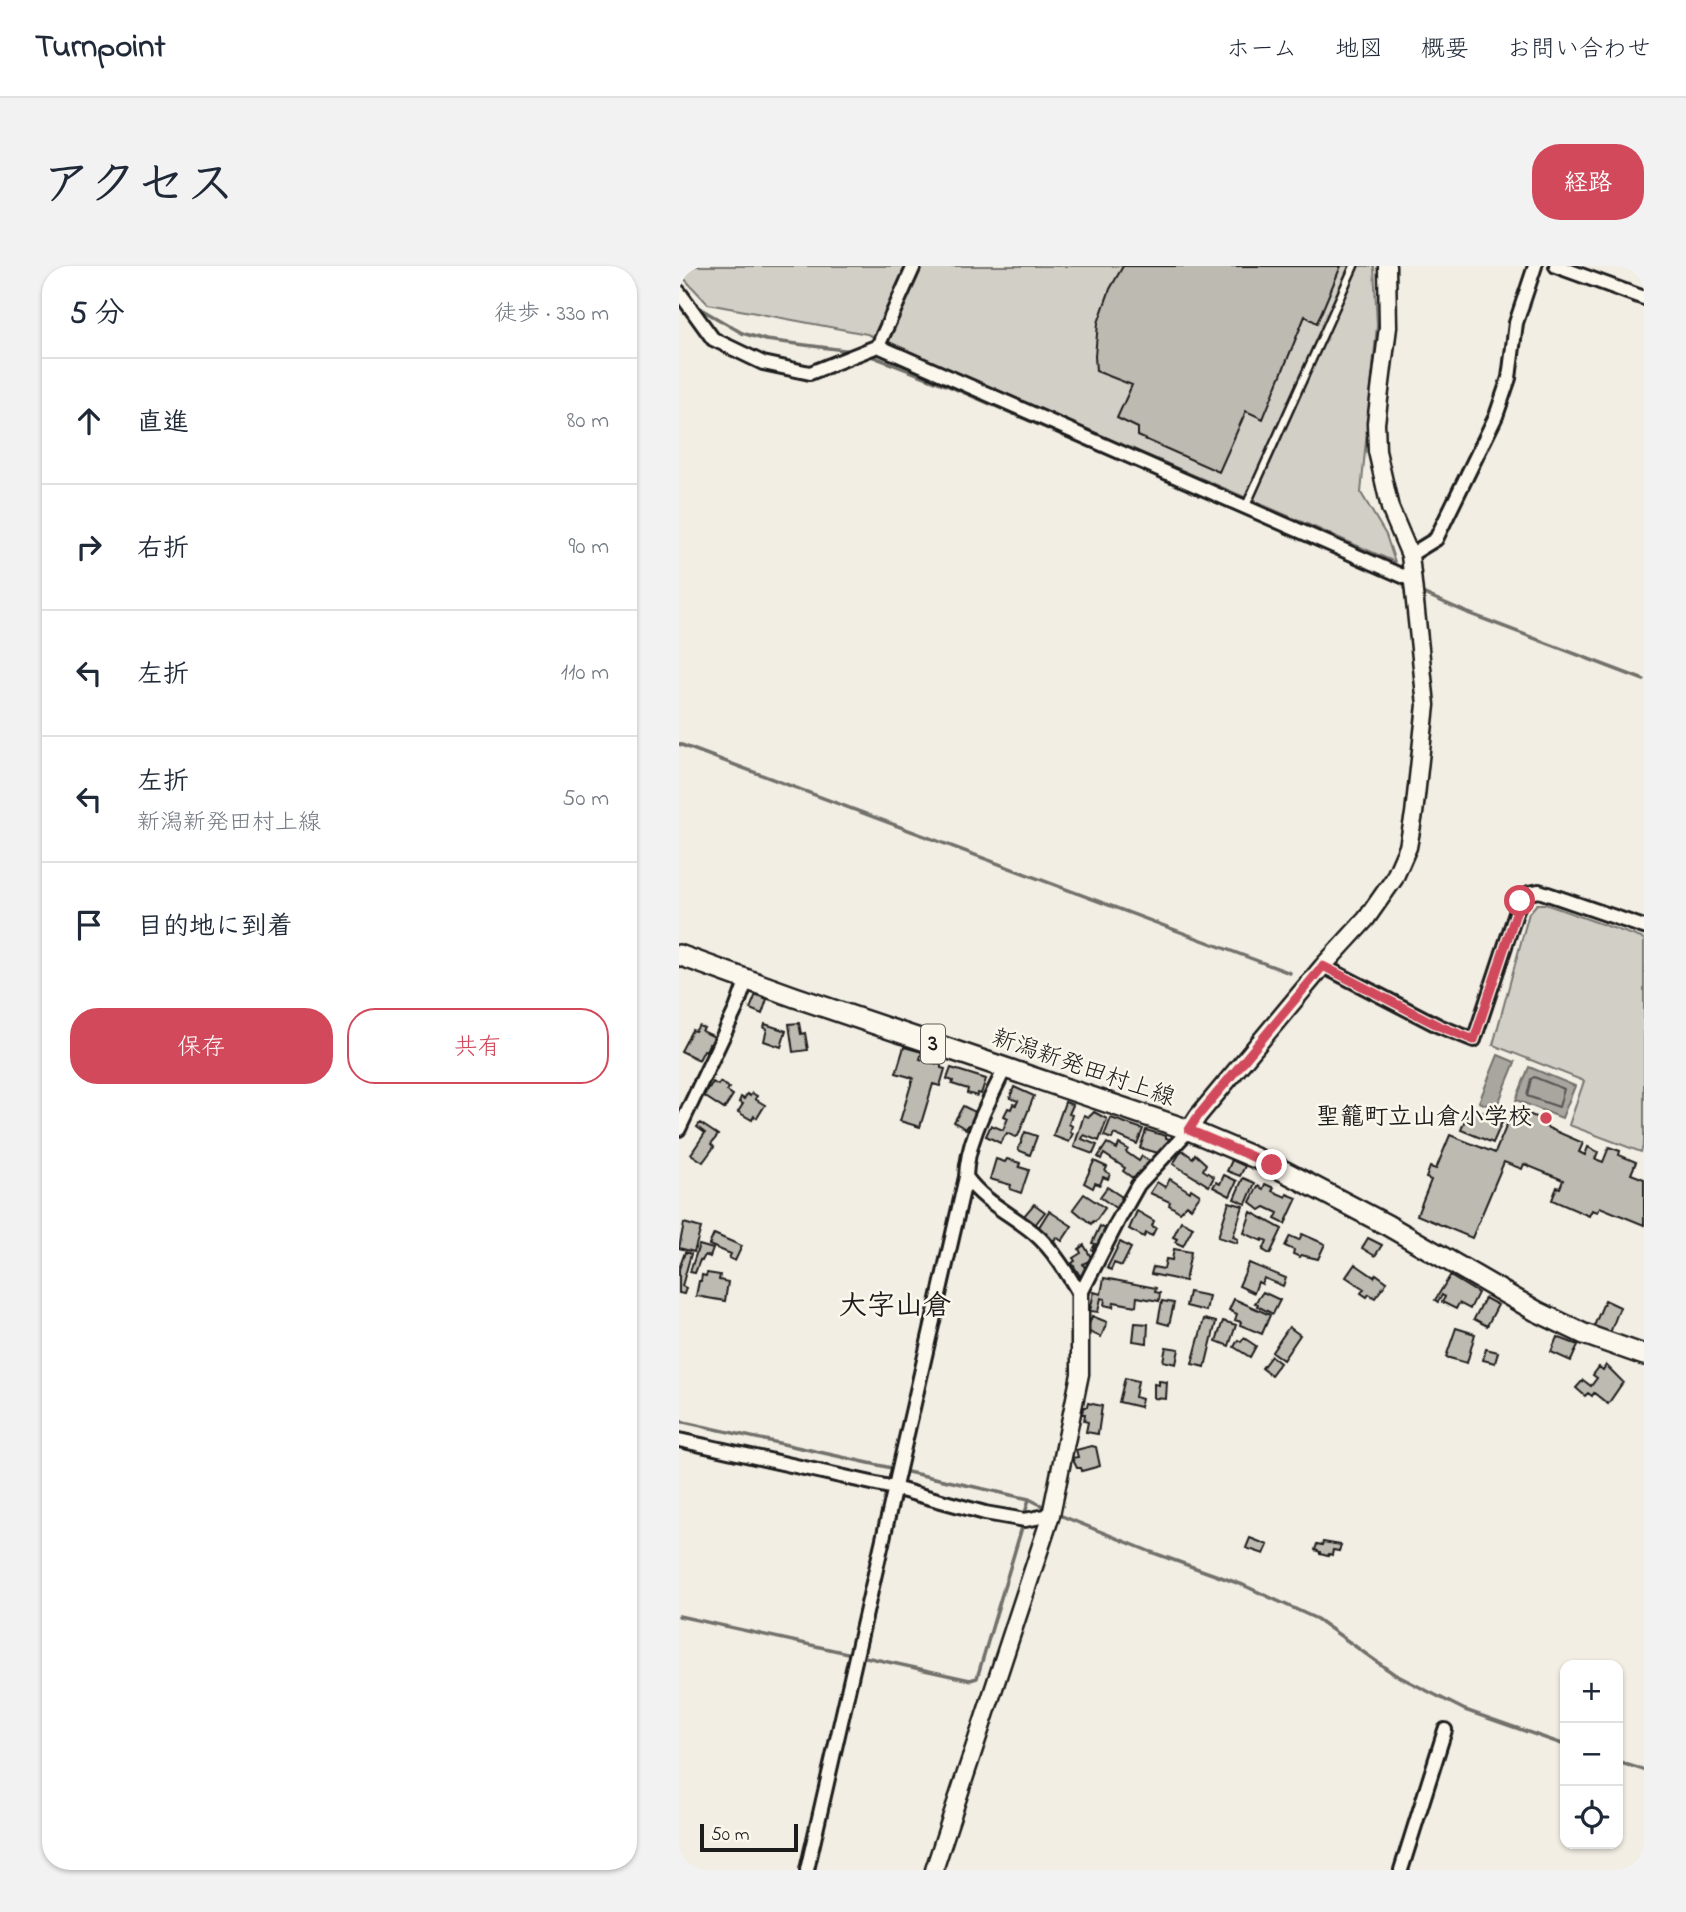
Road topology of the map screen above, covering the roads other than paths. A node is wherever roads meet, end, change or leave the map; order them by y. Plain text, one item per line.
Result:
1 (914, 266) edge
2 (1354, 266) edge
3 (1387, 266) edge
4 (1535, 266) edge
5 (1556, 266) edge
6 (679, 292) edge
7 (1644, 298) edge
8 (878, 346) junction
9 (1245, 508) junction
10 (1410, 555) junction
11 (1414, 581) junction
12 (1644, 927) edge
13 (679, 955) edge
14 (1323, 966) junction
15 (747, 979) junction
16 (1005, 1068) junction
17 (679, 1129) edge
18 (1189, 1130) junction
19 (966, 1177) junction
20 (1080, 1295) junction
21 (1644, 1355) edge
22 (679, 1440) edge
23 (894, 1488) junction
24 (1051, 1515) junction
25 (1445, 1730) dead end
26 (807, 1870) edge
27 (934, 1870) edge
28 (1401, 1870) edge

1 - 8 street
2 - 9 lane
3 - 10 street
4 - 10 street
5 - 7 street
6 - 8 street
8 - 9 street
9 - 11 street
10 - 11 street
11 - 14 street
12 - 14 street
13 - 15 main road, 新潟新発田村上線 / 3
14 - 18 street
15 - 16 main road, 新潟新発田村上線 / 3
15 - 17 street
16 - 18 main road, 新潟新発田村上線 / 3
16 - 19 street
18 - 20 street
18 - 21 main road, 新潟新発田村上線 / 3
19 - 20 street
19 - 23 street
20 - 24 street
22 - 23 street
23 - 24 street
23 - 26 street
24 - 27 street
25 - 28 street

